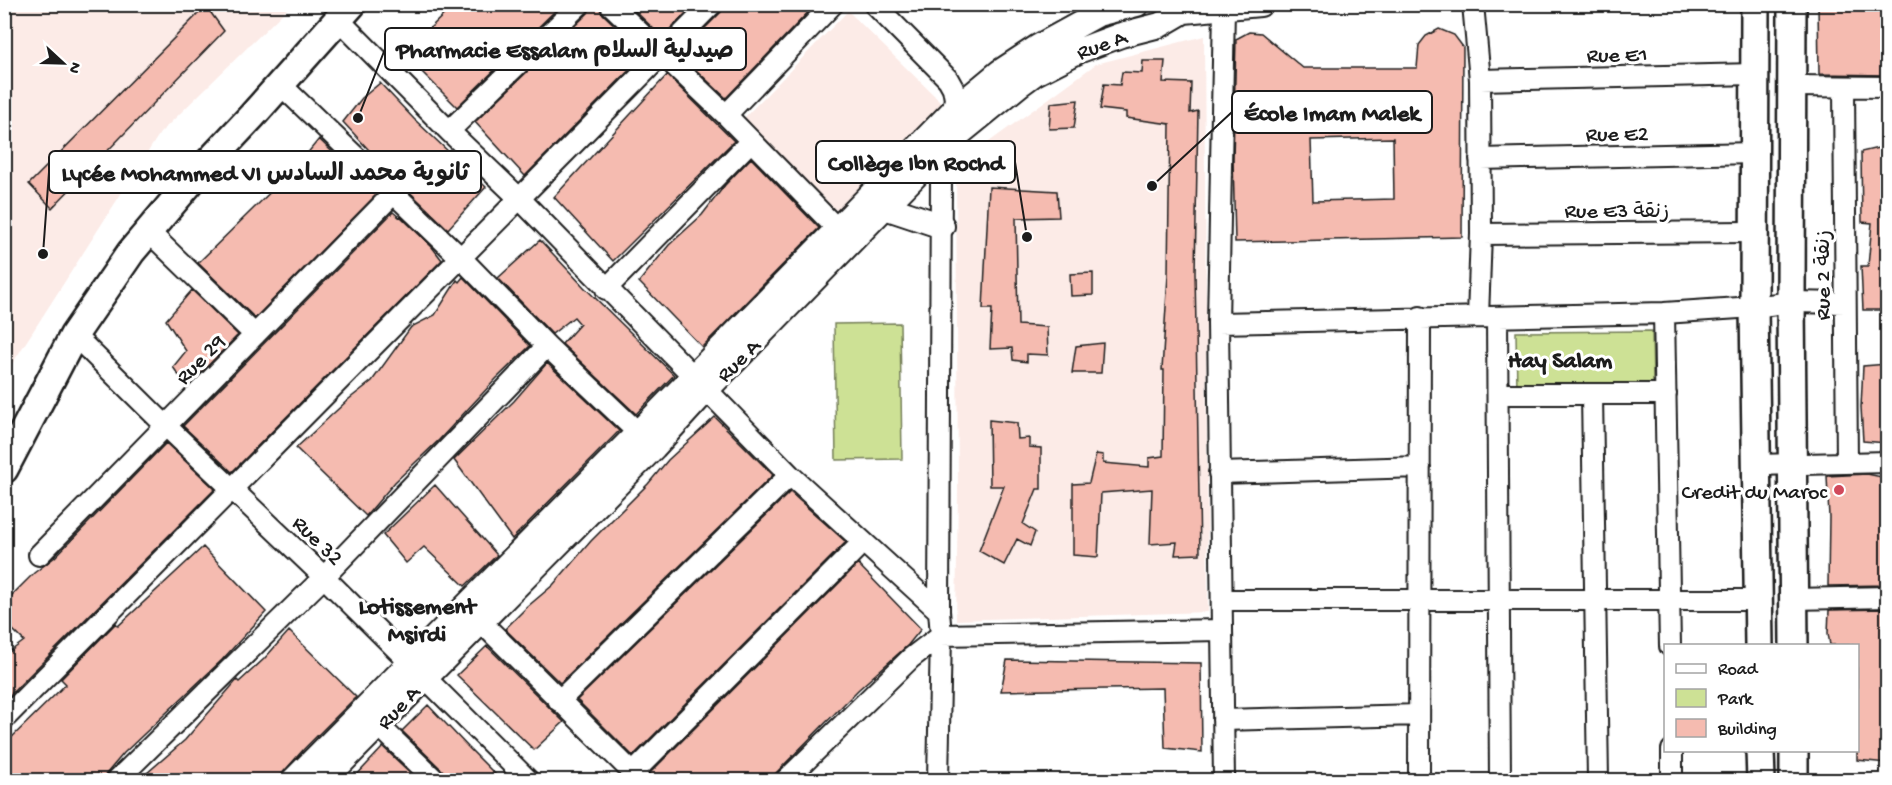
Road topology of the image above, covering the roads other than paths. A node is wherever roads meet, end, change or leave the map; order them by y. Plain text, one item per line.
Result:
1 (580, 4) edge
2 (610, 4) edge
3 (712, 4) edge
4 (833, 4) edge
5 (874, 4) edge
6 (1137, 4) edge
7 (1260, 4) edge
8 (1473, 4) edge
9 (1755, 4) edge
10 (1792, 4) edge
11 (1188, 7) edge
12 (1224, 8) junction
13 (345, 12) edge
14 (662, 55) junction
15 (1756, 74) junction
16 (1480, 80) junction
17 (280, 84) junction
18 (1792, 86) junction
19 (1844, 87) junction
20 (1887, 87) edge
21 (953, 111) junction
22 (726, 115) junction
23 (449, 131) junction
24 (751, 141) junction
25 (944, 146) junction
26 (1755, 153) junction
27 (1480, 159) junction
28 (393, 193) junction
29 (521, 200) junction
30 (885, 207) junction
31 (942, 226) junction
32 (148, 231) junction
33 (1755, 232) junction
34 (1480, 234) junction
35 (844, 236) junction
36 (462, 259) junction
37 (606, 289) junction
38 (1791, 302) junction
39 (1845, 303) junction
40 (1754, 308) junction
41 (1664, 313) junction
42 (1420, 317) junction
43 (1488, 317) junction
44 (1218, 323) junction
45 (74, 335) junction
46 (255, 335) junction
47 (547, 346) junction
48 (700, 382) junction
49 (1498, 394) junction
50 (1592, 394) junction
51 (1666, 394) junction
52 (166, 426) junction
53 (646, 440) junction
54 (1887, 462) edge
55 (1847, 463) junction
56 (1794, 464) junction
57 (1757, 465) junction
58 (1420, 467) junction
59 (4, 469) edge
60 (1220, 473) junction
61 (790, 475) junction
62 (232, 489) junction
63 (863, 542) junction
64 (39, 555) dead end
65 (324, 577) junction
66 (1887, 597) edge
67 (1794, 599) junction
68 (1222, 600) junction
69 (1419, 600) junction
70 (1499, 600) junction
71 (1596, 600) junction
72 (1669, 600) junction
73 (1759, 600) junction
74 (939, 610) junction
75 (474, 615) junction
76 (1222, 630) junction
77 (941, 635) junction
78 (1670, 644) edge
79 (1760, 644) edge
80 (1794, 644) edge
81 (417, 670) junction
82 (560, 701) junction
83 (1419, 715) junction
84 (371, 718) junction
85 (4, 719) edge
86 (1224, 720) junction
87 (1672, 752) edge
88 (1760, 752) edge
89 (1794, 752) edge
90 (637, 777) edge
91 (117, 780) edge
92 (294, 780) edge
93 (324, 780) edge
94 (435, 780) edge
95 (528, 780) edge
96 (786, 780) edge
97 (938, 780) edge
98 (1224, 780) edge
99 (1419, 780) edge
100 (1500, 780) edge
101 (1598, 780) edge
102 (1672, 780) edge
103 (1761, 780) edge
104 (1794, 780) edge

1 - 23 street
2 - 14 street
3 - 14 street
4 - 22 street
5 - 21 street
6 - 21 street, Rue A
7 - 12 street
8 - 16 street
9 - 15 main road
10 - 18 main road
11 - 12 street
11 - 25 street, Rue A
12 - 44 street
13 - 17 main road
13 - 23 street
14 - 22 street
14 - 29 street
15 - 16 street, Rue E1
15 - 26 main road
16 - 27 street
17 - 28 street
17 - 32 main road
18 - 19 street
18 - 38 main road
19 - 20 street
19 - 39 street, Rue 2 زنقة
21 - 25 street
21 - 35 street, Rue A
22 - 24 street
23 - 29 street
24 - 35 street
24 - 37 street
25 - 30 street, Rue A
25 - 31 street
26 - 27 street, Rue E2
26 - 33 main road
27 - 34 street
28 - 36 street
28 - 46 street, Rue 29
29 - 36 street
29 - 37 street
30 - 31 street
30 - 35 street, Rue A
31 - 74 street
32 - 45 main road
32 - 46 street
33 - 34 street, Rue E3 زنقة
33 - 40 main road
34 - 43 street
35 - 48 street, Rue A
36 - 47 street
36 - 62 street
37 - 48 street
38 - 39 street
38 - 40 street
38 - 56 main road
39 - 55 street, Rue 2 زنقة
40 - 41 street
40 - 57 main road
41 - 43 street
41 - 51 street
42 - 43 street
42 - 44 street
42 - 58 street
43 - 49 street
44 - 60 street
45 - 52 street, Rue 32
45 - 59 main road
46 - 52 street, Rue 29
47 - 53 street
47 - 65 street
48 - 53 street, Rue A
48 - 61 street
49 - 50 street
49 - 70 street
50 - 51 street
50 - 71 street
51 - 72 street
52 - 62 street, Rue 32
52 - 64 street, Rue 29
53 - 75 street, Rue A
54 - 55 street
55 - 56 street
56 - 57 street
56 - 67 main road
57 - 73 main road
58 - 60 street
58 - 69 street
60 - 68 street
61 - 63 street
61 - 82 street
62 - 65 street, Rue 32
62 - 85 street
63 - 74 street
63 - 90 street
65 - 81 street, Rue 32
65 - 91 street
66 - 67 street
67 - 80 main road
68 - 69 street
68 - 76 street
69 - 70 street
69 - 83 street
70 - 71 street
70 - 100 street
71 - 72 street
71 - 101 street
72 - 73 street
72 - 78 street
73 - 79 main road
74 - 77 street
75 - 81 street, Rue A
75 - 82 street
76 - 77 street
76 - 86 street
77 - 96 street
77 - 97 street
81 - 84 street, Rue A
81 - 95 street, Rue 32
82 - 90 street
83 - 86 street
83 - 99 street
84 - 92 street, Rue A
84 - 93 street, Rue A
84 - 94 street
86 - 98 street
87 - 102 street
88 - 103 main road
89 - 104 main road

